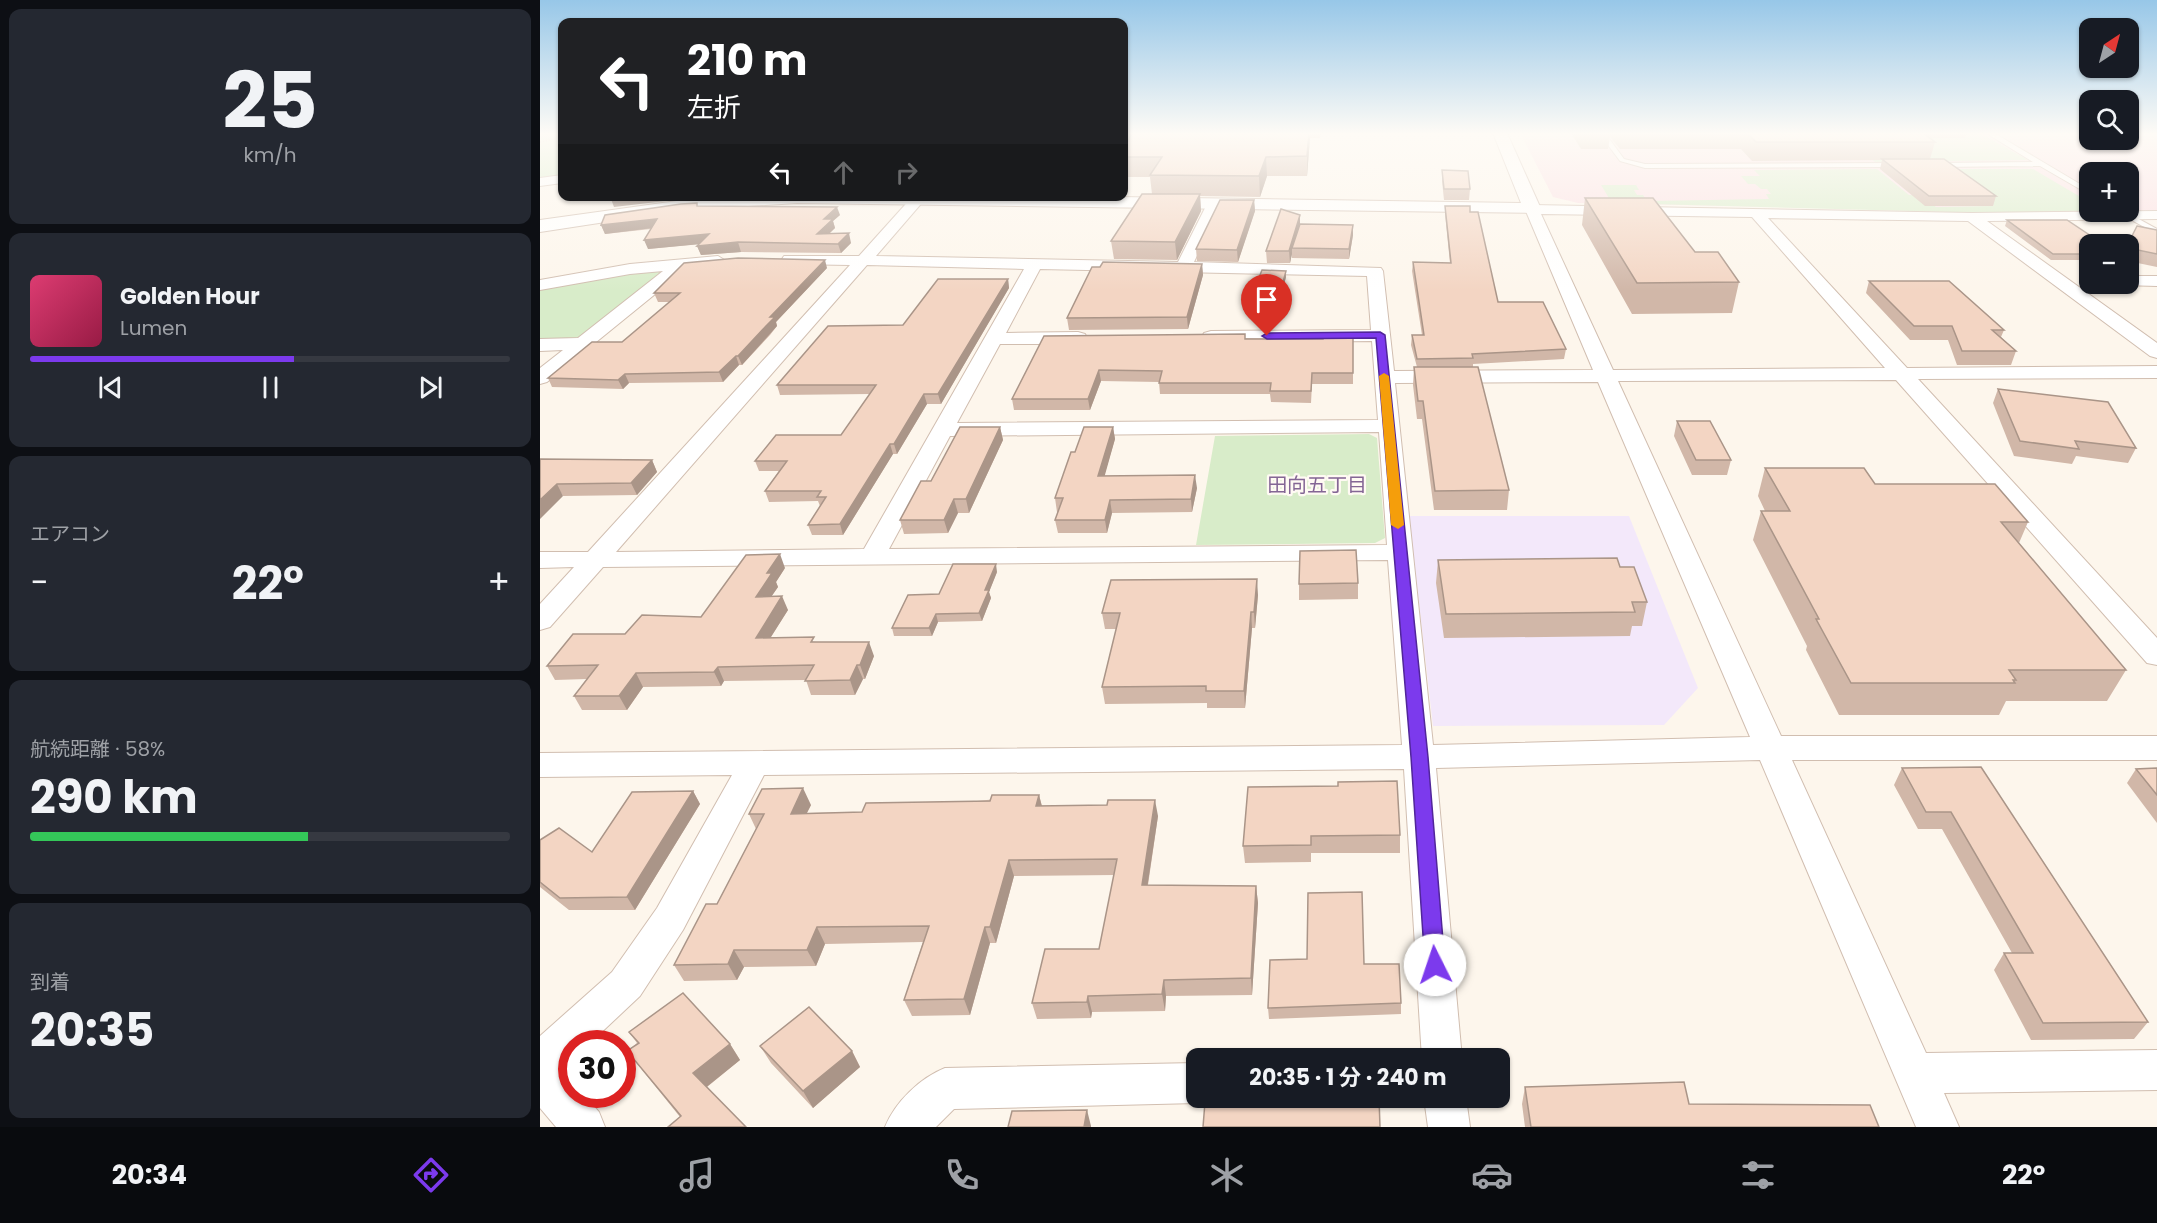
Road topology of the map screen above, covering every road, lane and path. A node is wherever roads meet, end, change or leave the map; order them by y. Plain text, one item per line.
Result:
1 (1522, 186) edge
2 (740, 201) edge
3 (916, 201) edge
4 (1088, 201) edge
5 (1214, 204) junction
6 (1532, 209) junction
7 (1756, 213) junction
8 (2079, 214) edge
9 (2139, 214) edge
10 (2157, 215) edge
11 (1972, 217) junction
12 (2139, 222) edge
13 (540, 226) edge
14 (2157, 232) edge
15 (741, 259) edge
16 (774, 259) edge
17 (862, 260) junction
18 (682, 264) junction
19 (1035, 264) junction
20 (1184, 267) junction
21 (2060, 281) junction
22 (2079, 281) edge
23 (2139, 281) edge
24 (2157, 281) edge
25 (540, 285) edge
26 (1380, 335) junction
27 (1193, 337) edge
28 (1100, 338) edge
29 (994, 339) junction
30 (582, 344) junction
31 (540, 345) edge
32 (2157, 352) edge
33 (2157, 372) edge
34 (1903, 374) junction
35 (1606, 376) junction
36 (1384, 377) junction
37 (540, 378) edge
38 (1388, 426) junction
39 (942, 430) junction
40 (1401, 552) junction
41 (872, 557) junction
42 (594, 559) junction
43 (540, 560) edge
44 (540, 621) edge
45 (2157, 656) edge
46 (1772, 748) junction
47 (2157, 748) edge
48 (1419, 757) junction
49 (754, 764) junction
50 (540, 765) edge
51 (1441, 1048) edge
52 (540, 1063) edge
53 (2157, 1070) edge
54 (1915, 1073) junction
55 (540, 1076) edge
56 (1186, 1083) edge
57 (1446, 1108) edge
58 (584, 1127) edge
59 (906, 1127) edge
60 (1449, 1127) edge
61 (1938, 1127) edge

1 - 6 street
2 - 13 street
3 - 17 street
4 - 5 street
5 - 6 street
5 - 20 street
6 - 7 street
6 - 35 street
7 - 11 street
7 - 34 street
8 - 11 street
9 - 10 street
11 - 21 street
12 - 14 lane
15 - 18 street
16 - 17 street
17 - 19 street
17 - 42 street
18 - 25 street
18 - 30 street
19 - 20 street
19 - 29 street
20 - 26 street
21 - 22 street
21 - 32 street
23 - 24 street
26 - 27 street
26 - 36 street
28 - 29 street
29 - 39 street
30 - 31 street
30 - 37 street
33 - 34 street
34 - 35 street
34 - 45 street
35 - 36 street
35 - 46 street
36 - 38 street
38 - 39 street
38 - 40 street
39 - 41 street
40 - 41 street
40 - 48 street
41 - 42 street
42 - 43 street
42 - 44 street
46 - 47 street
46 - 48 street
46 - 54 street
48 - 49 street
48 - 51 street
49 - 50 street
49 - 52 street
53 - 54 street
54 - 61 street
55 - 58 street
56 - 59 street
57 - 60 street

